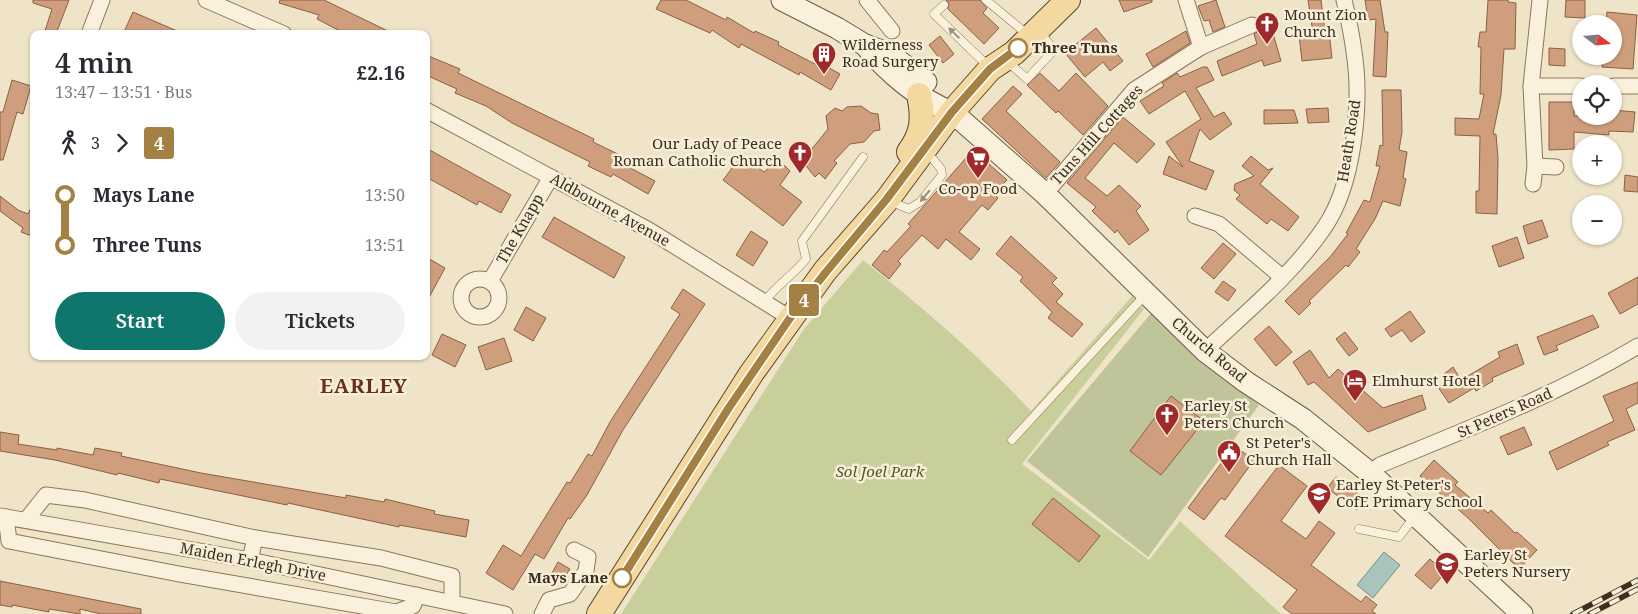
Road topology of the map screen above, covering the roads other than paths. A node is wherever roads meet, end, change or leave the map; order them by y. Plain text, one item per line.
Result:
1 (102, 0) edge
2 (206, 0) edge
3 (782, 0) edge
4 (867, 0) edge
5 (986, 0) edge
6 (1068, 0) edge
7 (1186, 0) edge
8 (1344, 0) edge
9 (1540, 0) edge
10 (944, 4) dead end
11 (1252, 25) dead end
12 (91, 30) edge
13 (275, 30) edge
14 (892, 31) dead end
15 (865, 45) junction
16 (1201, 47) junction
17 (1016, 50) junction
18 (1531, 86) junction
19 (1572, 86) edge
20 (1622, 86) edge
21 (1638, 86) edge
22 (919, 94) junction
23 (430, 112) edge
24 (958, 117) junction
25 (863, 157) dead end
26 (1535, 166) junction
27 (1556, 167) dead end
28 (551, 177) junction
29 (1533, 184) dead end
30 (1043, 192) junction
31 (886, 200) junction
32 (1195, 216) dead end
33 (1282, 277) junction
34 (490, 281) dead end
35 (1147, 293) junction
36 (764, 302) junction
37 (790, 318) junction
38 (1638, 346) edge
39 (1205, 351) junction
40 (1012, 440) dead end
41 (1370, 473) junction
42 (1416, 514) junction
43 (3, 516) edge
44 (26, 520) junction
45 (1359, 529) dead end
46 (255, 538) junction
47 (574, 550) dead end
48 (250, 560) junction
49 (417, 594) junction
50 (452, 602) junction
51 (506, 614) edge
52 (542, 614) edge
53 (599, 614) edge
54 (1522, 614) edge

1 - 12 street
2 - 13 street
3 - 15 main road
4 - 14 street
5 - 17 lane
6 - 17 main road
7 - 16 street
8 - 33 street, Heath Road
9 - 18 street
17 -> 10 lane
11 - 16 street, Tuns Hill Cottages
15 - 22 main road
15 - 24 main road
16 - 30 street, Tuns Hill Cottages
17 - 24 main road
18 - 19 street
18 - 26 street
20 - 21 street
22 - 24 main road
22 - 31 main road
23 - 28 street, Aldbourne Avenue
24 - 30 main road, Church Road
24 - 31 main road
24 -> 31 main road
25 - 36 lane
26 - 27 street
26 - 29 street
28 - 34 street, The Knapp
28 - 36 street, Aldbourne Avenue
30 - 35 main road, Church Road
31 - 37 main road
32 - 33 street
33 - 39 street, Heath Road
35 - 39 main road, Church Road
35 - 40 lane
36 - 37 street, Aldbourne Avenue
37 - 53 main road
38 - 41 street, St Peters Road
39 - 41 main road, Church Road
41 - 42 main road, Church Road
42 - 45 lane
42 - 54 main road, Church Road
43 - 44 street, Maiden Erlegh Drive
43 - 49 street
44 - 46 street
44 - 48 street, Maiden Erlegh Drive
46 - 48 street
46 - 50 street
47 - 52 street
48 - 49 street, Maiden Erlegh Drive
49 - 50 street, Maiden Erlegh Drive
50 - 51 street, Maiden Erlegh Drive

